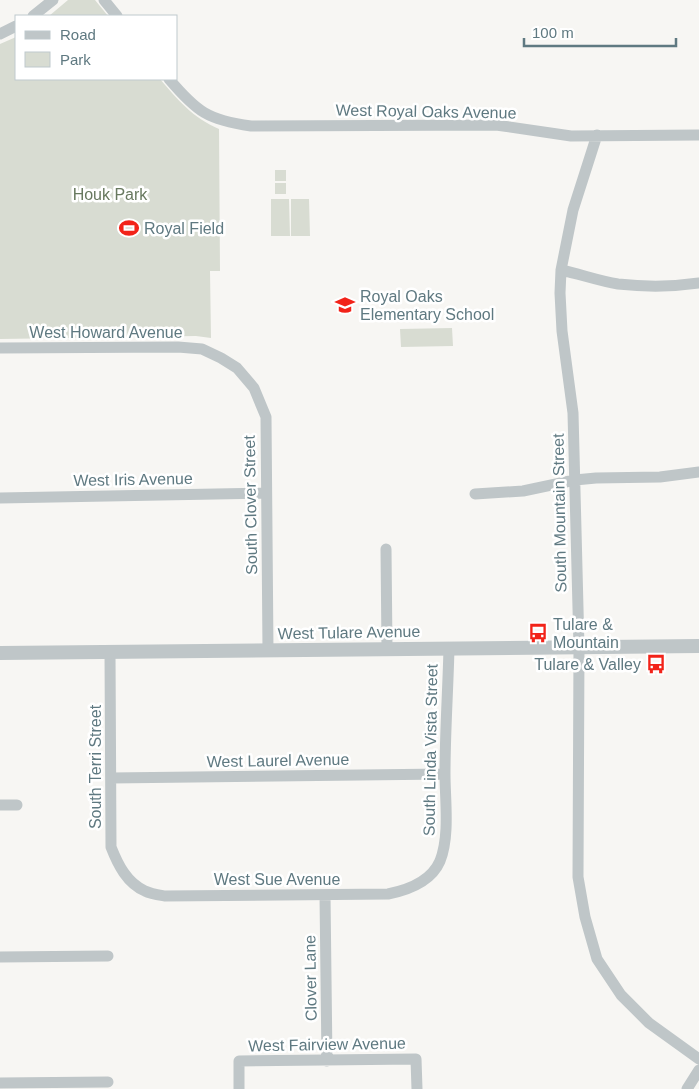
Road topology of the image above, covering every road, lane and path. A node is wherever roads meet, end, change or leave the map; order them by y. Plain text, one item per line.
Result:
1 (53, 0) edge
2 (104, 0) edge
3 (34, 15) edge
4 (116, 15) edge
5 (15, 26) edge
6 (0, 34) edge
7 (170, 80) edge
8 (699, 135) edge
9 (597, 136) junction
10 (561, 270) junction
11 (699, 283) edge
12 (0, 348) edge
13 (237, 368) joint
14 (699, 472) edge
15 (575, 480) junction
16 (266, 493) junction
17 (475, 494) dead end
18 (0, 498) edge
19 (386, 549) dead end
20 (699, 646) edge
21 (449, 648) junction
22 (579, 648) junction
23 (387, 649) junction
24 (268, 650) junction
25 (110, 652) junction
26 (0, 653) edge
27 (445, 774) junction
28 (112, 778) junction
29 (17, 804) dead end
30 (0, 805) edge
31 (128, 878) joint
32 (428, 878) joint
33 (325, 895) junction
34 (108, 956) dead end
35 (0, 957) edge
36 (699, 1059) edge
37 (327, 1061) junction
38 (699, 1070) edge
39 (108, 1082) dead end
40 (0, 1083) edge
41 (239, 1089) edge
42 (417, 1089) edge
43 (687, 1089) edge

1 - 3 street
2 - 4 street
5 - 6 street
7 - 9 street, West Royal Oaks Avenue
8 - 9 street, West Royal Oaks Avenue
9 - 10 street, South Mountain Street
10 - 11 street
10 - 15 street, South Mountain Street
12 - 13 street, West Howard Avenue
13 - 16 street, South Clover Street
14 - 15 street
15 - 17 street
15 - 22 street, South Mountain Street
16 - 18 street, West Iris Avenue
16 - 24 street, South Clover Street
19 - 23 street
20 - 22 street, West Tulare Avenue
21 - 22 street, West Tulare Avenue
21 - 23 street, West Tulare Avenue
21 - 27 street, South Linda Vista Street
22 - 36 street, South Mountain Street
23 - 24 street, West Tulare Avenue
24 - 25 street, West Tulare Avenue
25 - 26 street, West Tulare Avenue
25 - 28 street, South Terri Street
27 - 28 street, West Laurel Avenue
27 - 32 street, South Linda Vista Street
28 - 31 street, South Terri Street
29 - 30 street
31 - 33 street, West Sue Avenue
32 - 33 street, West Sue Avenue
33 - 37 street, Clover Lane
34 - 35 street
37 - 41 street, West Fairview Avenue
37 - 42 street, West Fairview Avenue
38 - 43 street
39 - 40 street

